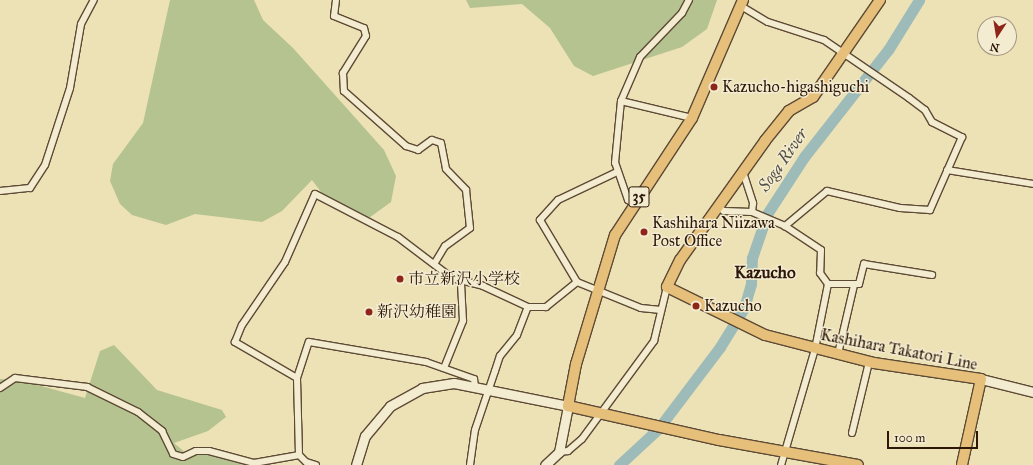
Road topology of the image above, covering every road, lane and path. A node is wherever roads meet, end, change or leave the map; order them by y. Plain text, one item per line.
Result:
1 (94, 0) edge
2 (336, 0) edge
3 (689, 0) edge
4 (880, 0) edge
5 (742, 3) edge
6 (845, 54) junction
7 (621, 100) junction
8 (692, 118) junction
9 (947, 170) junction
10 (617, 172) junction
11 (743, 172) junction
12 (1033, 184) edge
13 (0, 191) edge
14 (634, 204) junction
15 (718, 207) junction
16 (753, 213) junction
17 (785, 226) junction
18 (434, 264) junction
19 (932, 275) dead end
20 (460, 282) junction
21 (577, 282) junction
22 (828, 284) junction
23 (854, 285) junction
24 (667, 287) junction
25 (597, 292) junction
26 (528, 307) junction
27 (660, 310) junction
28 (815, 349) junction
29 (838, 354) junction
30 (869, 362) junction
31 (444, 368) junction
32 (298, 378) junction
33 (981, 379) junction
34 (475, 386) junction
35 (0, 388) edge
36 (490, 390) junction
37 (1033, 392) edge
38 (568, 406) junction
39 (603, 411) junction
40 (852, 433) dead end
41 (786, 451) junction
42 (559, 452) junction
43 (299, 455) junction
44 (550, 464) edge
45 (316, 465) edge
46 (356, 465) edge
47 (470, 465) edge
48 (781, 465) edge
49 (858, 465) edge
50 (962, 465) edge

1 - 13 street
2 - 18 street
3 - 7 street
4 - 6 main road
5 - 6 street
5 - 8 main road, 35
6 - 9 street
6 - 11 main road
7 - 8 street
7 - 10 street
8 - 14 main road, 35
9 - 12 street
9 - 17 street
10 - 14 street
10 - 21 street
11 - 15 main road
11 - 16 street
14 - 25 main road, 35
15 - 16 street
15 - 24 main road
16 - 17 street
17 - 22 street
18 - 20 street
18 - 32 street
19 - 23 street
20 - 26 street
20 - 31 street
21 - 25 street
21 - 26 street
22 - 23 street
22 - 28 street
23 - 29 street
24 - 27 street
24 - 28 main road, Kashihara Takatori Line
25 - 27 street
25 - 38 main road, 35
26 - 36 street
27 - 39 street
28 - 29 main road, Kashihara Takatori Line
28 - 41 street
29 - 30 main road, Kashihara Takatori Line
30 - 33 main road, Kashihara Takatori Line
30 - 40 street
31 - 32 street
31 - 34 street
32 - 43 street
33 - 37 main road
33 - 50 main road, Kashihara Takatori Line
34 - 36 main road
34 - 46 main road
35 - 43 street
36 - 38 main road
36 - 47 street
38 - 39 main road
38 - 42 main road
39 - 41 main road
39 - 42 street
41 - 48 street
41 - 49 main road
42 - 44 main road
43 - 45 street

